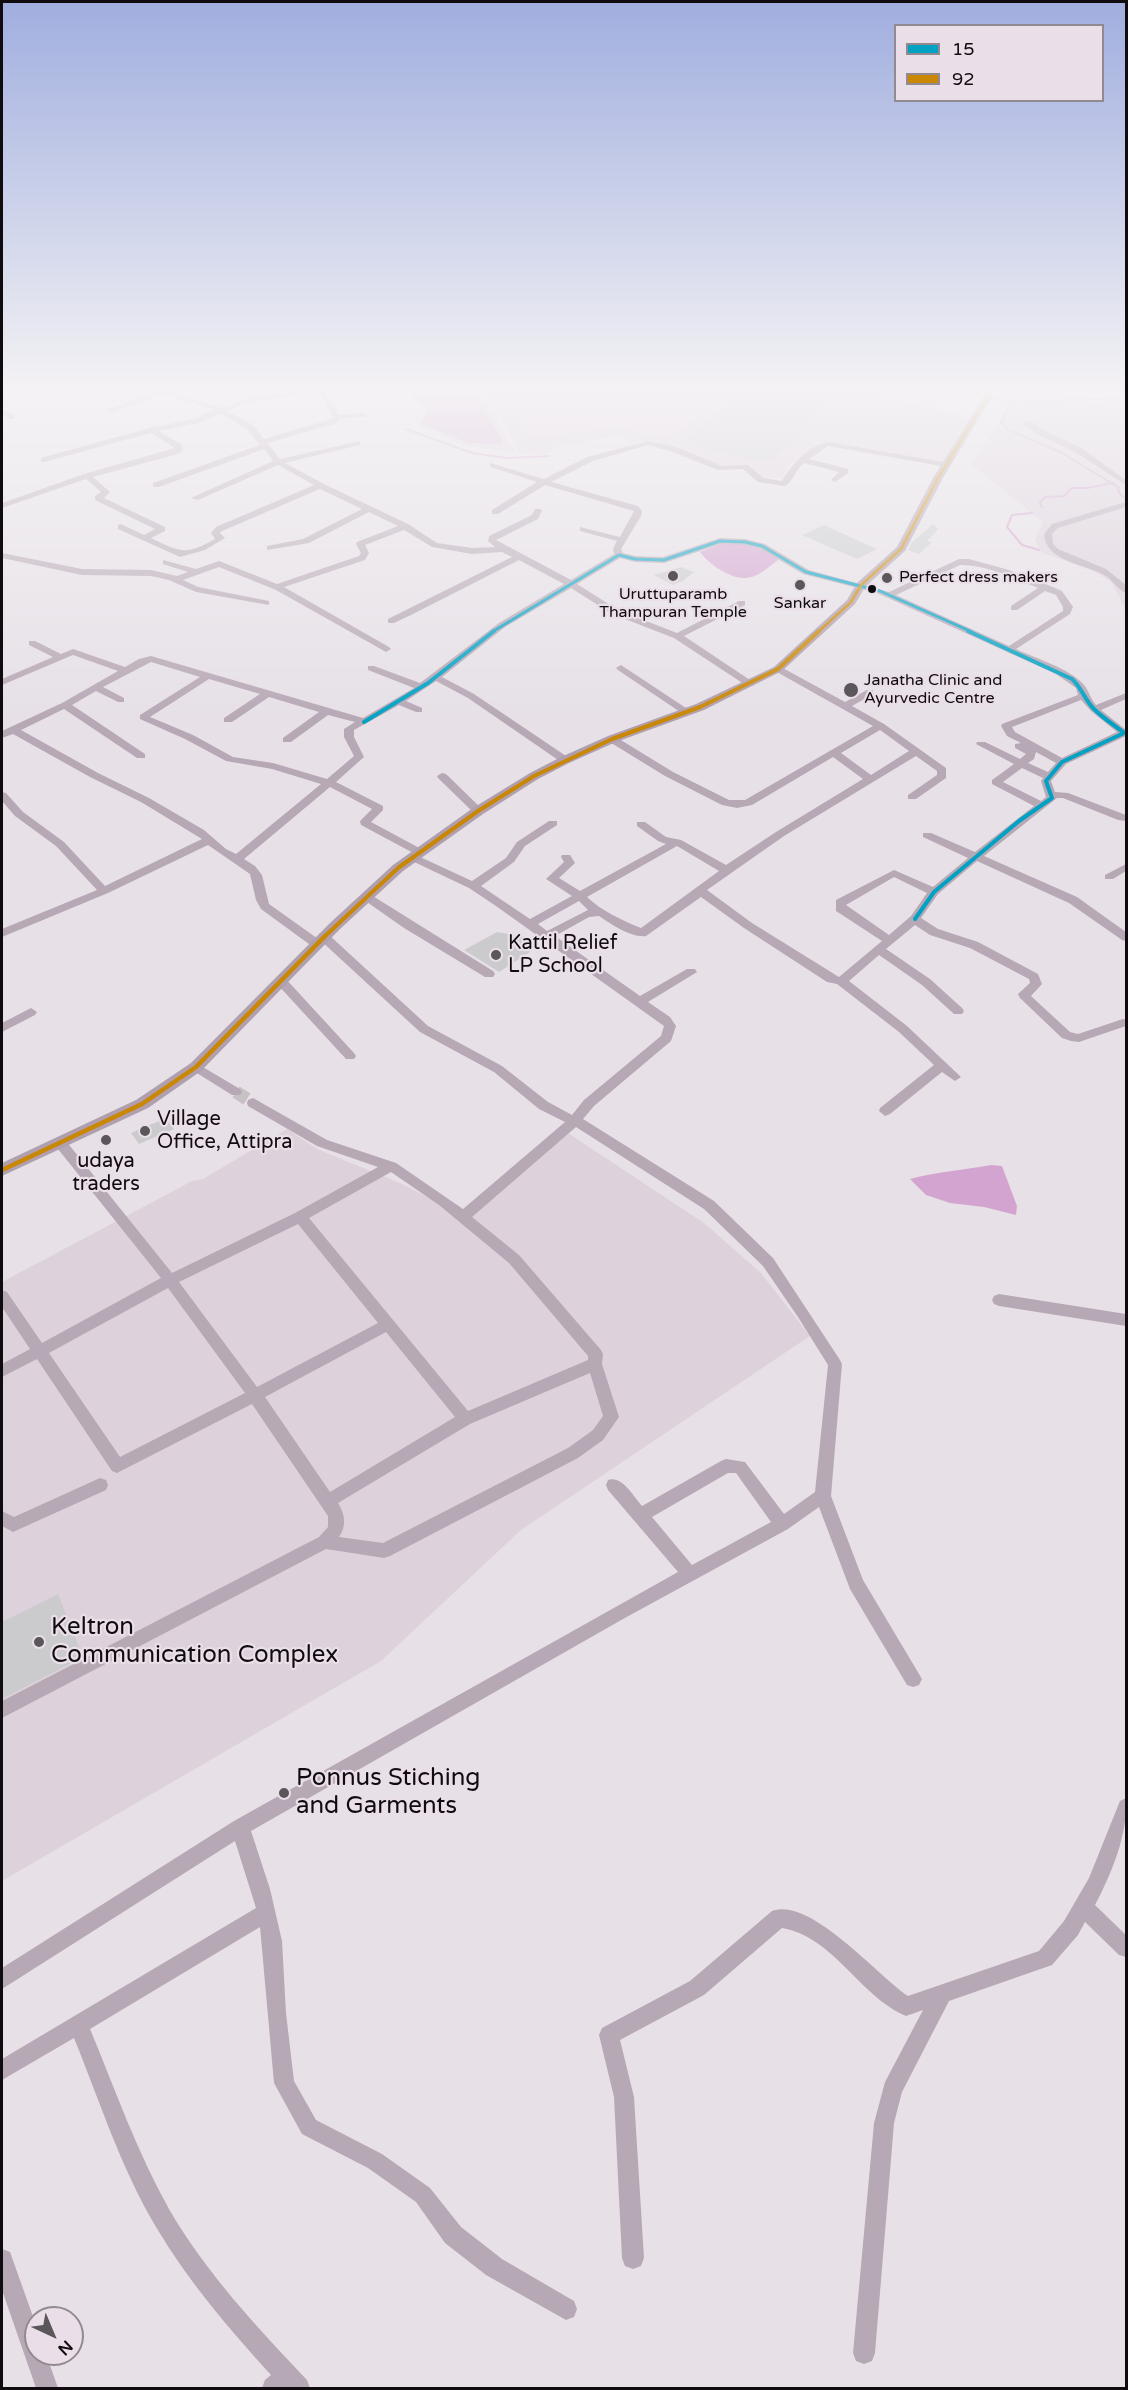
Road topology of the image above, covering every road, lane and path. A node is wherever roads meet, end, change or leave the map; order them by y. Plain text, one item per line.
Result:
1 (23, 499) edge
2 (99, 499) edge
3 (291, 499) edge
4 (348, 499) edge
5 (519, 499) edge
6 (602, 499) edge
7 (928, 499) edge
8 (1123, 505) edge
9 (2, 506) edge
10 (370, 508) junction
11 (538, 511) dead end
12 (495, 512) dead end
13 (121, 526) dead end
14 (405, 526) junction
15 (583, 529) dead end
16 (144, 538) junction
17 (622, 540) junction
18 (270, 548) dead end
19 (503, 549) junction
20 (619, 555) junction
21 (2, 556) edge
22 (519, 557) junction
23 (166, 562) dead end
24 (196, 572) junction
25 (173, 579) junction
26 (573, 585) junction
27 (861, 585) junction
28 (1045, 587) junction
29 (279, 588) junction
30 (1126, 590) edge
31 (889, 595) junction
32 (266, 603) dead end
33 (742, 603) dead end
34 (1014, 608) dead end
35 (391, 621) dead end
36 (677, 636) junction
37 (32, 643) dead end
38 (386, 649) dead end
39 (1010, 649) junction
40 (59, 656) junction
41 (371, 668) dead end
42 (621, 668) dead end
43 (778, 669) junction
44 (126, 670) junction
45 (208, 676) junction
46 (436, 677) junction
47 (2, 682) edge
48 (750, 684) junction
49 (96, 687) junction
50 (421, 687) junction
51 (870, 692) dead end
52 (269, 693) junction
53 (1083, 696) junction
54 (1126, 696) edge
55 (121, 700) dead end
56 (398, 701) junction
57 (65, 705) junction
58 (844, 707) junction
59 (1094, 709) junction
60 (419, 710) dead end
61 (327, 711) junction
62 (686, 712) junction
63 (228, 720) dead end
64 (364, 722) junction
65 (880, 726) junction
66 (14, 730) junction
67 (2, 735) edge
68 (612, 739) junction
69 (287, 740) dead end
70 (1011, 741) dead end
71 (981, 744) dead end
72 (917, 751) junction
73 (834, 753) junction
74 (141, 756) dead end
75 (565, 760) junction
76 (1062, 762) junction
77 (1023, 764) junction
78 (442, 776) dead end
79 (1049, 777) junction
80 (870, 780) junction
81 (330, 783) junction
82 (2, 795) edge
83 (1052, 795) junction
84 (912, 797) dead end
85 (1041, 805) junction
86 (478, 811) junction
87 (1126, 818) edge
88 (553, 823) dead end
89 (641, 824) dead end
90 (927, 835) dead end
91 (209, 840) junction
92 (674, 843) junction
93 (418, 855) junction
94 (566, 857) dead end
95 (975, 858) junction
96 (237, 859) junction
97 (1126, 867) edge
98 (726, 870) junction
99 (1109, 877) dead end
100 (474, 886) junction
101 (104, 891) junction
102 (701, 891) junction
103 (934, 892) junction
104 (579, 895) junction
105 (368, 897) junction
106 (596, 912) junction
107 (915, 920) junction
108 (529, 924) junction
109 (2, 933) edge
110 (547, 936) junction
111 (1126, 937) edge
112 (321, 940) junction
113 (890, 941) junction
114 (878, 949) junction
115 (690, 972) dead end
116 (489, 974) dead end
117 (281, 981) junction
118 (841, 981) junction
119 (638, 1002) junction
120 (958, 1011) dead end
121 (31, 1012) dead end
122 (1123, 1023) dead end
123 (2, 1028) edge
124 (350, 1056) dead end
125 (942, 1065) junction
126 (196, 1067) junction
127 (955, 1077) dead end
128 (236, 1092) tunnel mouth
129 (253, 1103) tunnel mouth
130 (885, 1111) dead end
131 (575, 1120) junction
132 (61, 1144) junction
133 (391, 1166) junction
134 (2, 1170) edge
135 (300, 1217) junction
136 (463, 1217) junction
137 (170, 1280) junction
138 (2, 1296) edge
139 (999, 1300) dead end
140 (1126, 1320) edge
141 (387, 1324) junction
142 (40, 1351) junction
143 (595, 1364) junction
144 (2, 1371) edge
145 (255, 1395) junction
146 (465, 1419) junction
147 (100, 1485) dead end
148 (614, 1485) dead end
149 (823, 1496) junction
150 (328, 1501) junction
151 (640, 1516) junction
152 (2, 1518) edge
153 (782, 1524) junction
154 (325, 1542) junction
155 (690, 1574) junction
156 (913, 1679) dead end
157 (2, 1710) edge
158 (1126, 1807) edge
159 (240, 1827) junction
160 (1083, 1907) junction
161 (267, 1912) junction
162 (1126, 1948) edge
163 (2, 1979) edge
164 (942, 1994) junction
165 (78, 2023) junction
166 (2, 2070) edge
167 (633, 2258) dead end
168 (2, 2260) edge
169 (566, 2308) dead end
170 (864, 2353) dead end
171 (286, 2384) edge
172 (47, 2388) edge

1 - 9 street
2 - 16 street
3 - 16 street
4 - 10 street
5 - 12 street
6 - 17 street
7 - 27 main road
8 - 30 street
10 - 14 street
10 - 18 street
11 - 19 street
13 - 16 street
14 - 19 street
14 - 29 street
15 - 17 street
17 - 20 street
19 - 22 street
20 - 26 street
20 - 27 street
21 - 25 street
22 - 26 street
22 - 35 street
23 - 24 street
24 - 25 street
24 - 29 street
25 - 32 street
26 - 36 street
26 - 46 street
27 - 31 street
27 - 43 main road
28 - 31 street
28 - 34 street
28 - 39 street
29 - 38 street
31 - 39 street
33 - 36 street
36 - 48 street
37 - 40 street
39 - 53 street
40 - 44 street
40 - 47 street
41 - 50 street
42 - 62 street
43 - 48 main road
43 - 58 street
44 - 45 street
44 - 49 street
45 - 52 street
45 - 81 street
46 - 50 street
46 - 75 street
48 - 62 main road
49 - 55 street
49 - 57 street
50 - 56 street
51 - 58 street
52 - 61 street
52 - 63 street
53 - 59 street
53 - 76 street
54 - 59 street
56 - 60 street
56 - 64 street
57 - 66 street
57 - 74 street
58 - 65 street
59 - 76 street
61 - 64 street
61 - 69 street
62 - 68 main road
64 - 81 street
65 - 72 street
65 - 73 street
66 - 67 street
66 - 91 street
68 - 73 street
68 - 75 main road
70 - 77 street
71 - 77 street
72 - 80 street
72 - 84 street
73 - 80 street
75 - 86 main road
76 - 79 street
77 - 79 street
77 - 85 street
78 - 86 street
79 - 83 street
80 - 98 street
81 - 93 street
81 - 96 street
82 - 101 street
83 - 85 street
83 - 87 street
85 - 95 street
86 - 93 main road
88 - 100 street
89 - 92 street
90 - 95 street
91 - 96 street
91 - 101 street
92 - 98 street
92 - 104 street
93 - 100 street
93 - 105 main road
94 - 104 street
95 - 103 street
95 - 111 street
96 - 112 street
97 - 99 street
98 - 102 street
100 - 108 street
101 - 109 street
102 - 106 street
102 - 118 street
103 - 107 street
103 - 113 street
104 - 106 street
104 - 108 street
105 - 112 main road
105 - 116 street
106 - 110 street
107 - 113 street
107 - 122 street
108 - 110 street
110 - 119 street
112 - 117 main road
112 - 131 street
113 - 114 street
114 - 118 street
114 - 120 street
115 - 119 street
117 - 124 street
117 - 126 main road
118 - 125 street
119 - 131 street
121 - 123 street
125 - 127 street
125 - 130 street
126 - 128 street
126 - 132 main road
129 - 133 street
131 - 136 street
131 - 149 street
132 - 134 main road
132 - 137 street
133 - 135 street
133 - 136 street
135 - 137 street
135 - 141 street
136 - 143 street
137 - 142 street
137 - 145 street
138 - 142 street
139 - 140 street
141 - 145 street
141 - 146 street
142 - 144 street
142 - 145 street
143 - 146 street
143 - 154 street
145 - 150 street
146 - 150 street
147 - 152 street
148 - 151 street
149 - 153 street
149 - 156 street
150 - 154 street
151 - 153 street
151 - 155 street
153 - 155 street
154 - 157 street
155 - 159 street
158 - 160 street
159 - 161 street
159 - 163 street
160 - 162 street
160 - 164 street
161 - 165 street
161 - 169 street
164 - 167 street
164 - 170 street
165 - 166 street
165 - 171 street
168 - 172 street

